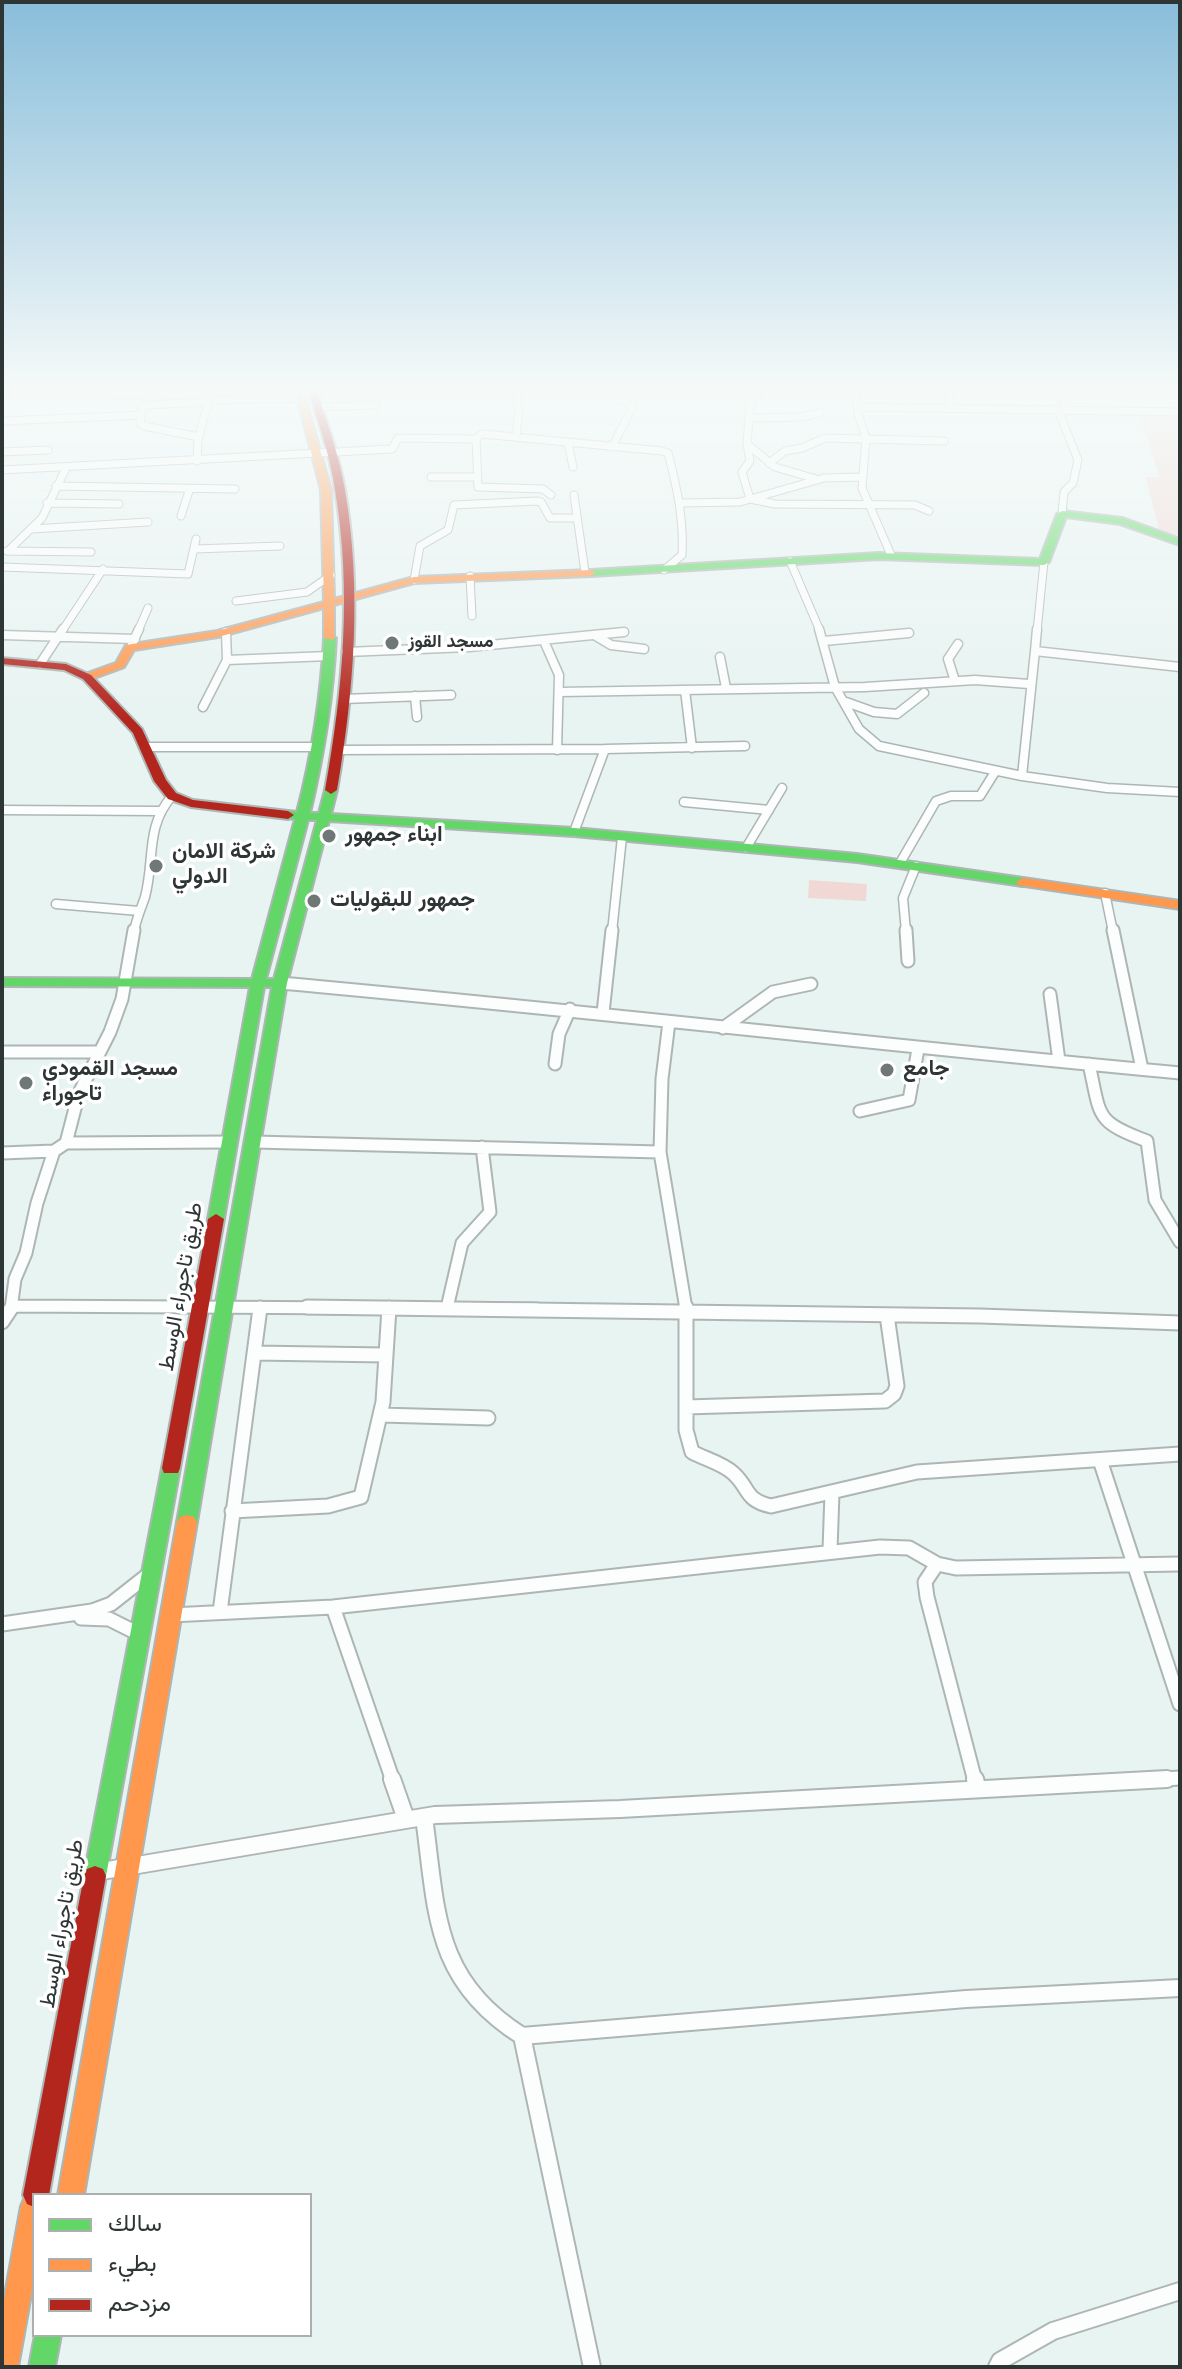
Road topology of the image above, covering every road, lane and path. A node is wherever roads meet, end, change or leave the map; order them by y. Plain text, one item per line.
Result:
1 (49, 500) edge
2 (186, 500) edge
3 (327, 500) edge
4 (340, 500) edge
5 (575, 500) edge
6 (680, 500) edge
7 (747, 500) edge
8 (753, 500) edge
9 (868, 500) edge
10 (1063, 500) edge
11 (47, 503) junction
12 (681, 503) junction
13 (119, 504) dead end
14 (871, 504) junction
15 (929, 511) dead end
16 (1062, 514) junction
17 (181, 516) dead end
18 (577, 518) junction
19 (148, 522) dead end
20 (32, 529) junction
21 (196, 539) dead end
22 (1180, 542) edge
23 (280, 546) dead end
24 (195, 549) junction
25 (5, 551) edge
26 (91, 552) dead end
27 (891, 555) junction
28 (790, 561) junction
29 (1044, 562) junction
30 (2, 567) edge
31 (103, 569) junction
32 (664, 570) junction
33 (585, 572) junction
34 (331, 575) junction
35 (470, 576) junction
36 (414, 580) junction
37 (236, 601) dead end
38 (338, 602) junction
39 (148, 608) dead end
40 (472, 616) dead end
41 (226, 632) junction
42 (624, 632) dead end
43 (909, 633) dead end
44 (2, 635) edge
45 (596, 635) junction
46 (61, 636) junction
47 (544, 641) junction
48 (824, 641) junction
49 (132, 643) junction
50 (958, 644) dead end
51 (644, 649) dead end
52 (1035, 651) junction
53 (346, 652) junction
54 (329, 656) junction
55 (720, 657) dead end
56 (227, 660) junction
57 (2, 661) edge
58 (40, 664) junction
59 (1180, 667) edge
60 (87, 677) junction
61 (955, 681) junction
62 (1029, 684) junction
63 (835, 687) junction
64 (726, 688) junction
65 (685, 690) junction
66 (560, 692) junction
67 (924, 693) dead end
68 (451, 695) dead end
69 (415, 696) junction
70 (343, 699) junction
71 (846, 702) junction
72 (203, 707) dead end
73 (417, 717) dead end
74 (745, 746) dead end
75 (147, 747) junction
76 (319, 747) junction
77 (692, 748) junction
78 (605, 749) junction
79 (338, 750) junction
80 (557, 750) junction
81 (995, 772) junction
82 (1022, 776) junction
83 (782, 788) dead end
84 (1157, 791) junction
85 (1180, 792) edge
86 (172, 796) junction
87 (1180, 800) edge
88 (684, 802) dead end
89 (2, 810) edge
90 (769, 810) junction
91 (159, 811) junction
92 (305, 817) junction
93 (324, 818) junction
94 (574, 832) junction
95 (622, 837) junction
96 (746, 848) junction
97 (908, 864) junction
98 (1105, 893) junction
99 (56, 904) dead end
100 (1180, 905) edge
101 (139, 911) junction
102 (908, 961) dead end
103 (127, 981) junction
104 (2, 982) edge
105 (258, 983) junction
106 (280, 983) junction
107 (811, 984) dead end
108 (1050, 994) dead end
109 (570, 1009) junction
110 (603, 1013) junction
111 (669, 1022) junction
112 (723, 1028) junction
113 (918, 1049) junction
114 (2, 1052) edge
115 (98, 1052) junction
116 (1059, 1061) junction
117 (555, 1064) dead end
118 (1089, 1064) junction
119 (1142, 1069) junction
120 (1180, 1073) edge
121 (860, 1111) dead end
122 (230, 1142) junction
123 (254, 1142) junction
124 (66, 1143) junction
125 (482, 1147) junction
126 (54, 1151) junction
127 (660, 1152) junction
128 (2, 1153) edge
129 (1180, 1242) edge
130 (13, 1306) junction
131 (201, 1307) junction
132 (227, 1307) junction
133 (260, 1308) junction
134 (389, 1308) junction
135 (447, 1308) junction
136 (687, 1313) junction
137 (887, 1315) junction
138 (2, 1322) edge
139 (1180, 1323) edge
140 (254, 1353) junction
141 (386, 1355) junction
142 (686, 1407) junction
143 (381, 1415) junction
144 (488, 1418) dead end
145 (1180, 1454) edge
146 (1100, 1460) junction
147 (832, 1493) junction
148 (232, 1511) junction
149 (830, 1550) junction
150 (1136, 1563) junction
151 (937, 1564) junction
152 (1180, 1564) edge
153 (151, 1573) junction
154 (333, 1607) junction
155 (220, 1612) junction
156 (171, 1615) junction
157 (68, 1617) junction
158 (2, 1624) edge
159 (139, 1634) junction
160 (1180, 1704) edge
161 (1180, 1778) edge
162 (977, 1787) junction
163 (424, 1817) junction
164 (406, 1819) junction
165 (126, 1868) junction
166 (95, 1872) junction
167 (1180, 1988) edge
168 (522, 2036) junction
169 (36, 2193) edge
170 (71, 2193) edge
171 (32, 2216) edge
172 (1180, 2291) edge
173 (48, 2337) edge
174 (6, 2339) edge
175 (5, 2367) edge
176 (42, 2367) edge
177 (592, 2367) edge
178 (997, 2367) edge

1 - 11 street
2 - 17 street
3 - 34 main road, طريق تاجوراء الوسط
4 - 38 main road
5 - 18 street
6 - 12 street
7 - 12 street
8 - 14 street
9 - 14 street
10 - 16 street
11 - 13 street
11 - 20 street
12 - 32 street
14 - 15 street
14 - 27 street
16 - 22 main road
16 - 29 main road
18 - 33 street
18 - 36 street
19 - 20 street
20 - 25 street
21 - 24 street
23 - 24 street
24 - 31 street
25 - 26 street
27 - 28 main road
27 - 29 main road
28 - 32 main road
28 - 48 street
29 - 52 street
30 - 31 street
31 - 46 street
32 - 33 main road
33 - 35 main road
34 - 37 street
34 - 38 main road, طريق تاجوراء الوسط
35 - 36 main road
35 - 40 street
36 - 38 main road
38 - 41 main road
38 - 53 main road
38 - 54 main road, طريق تاجوراء الوسط
39 - 49 street
41 - 49 main road
41 - 56 street
42 - 45 street
43 - 48 street
44 - 46 street
45 - 47 street
45 - 51 street
46 - 49 street
46 - 58 street
47 - 53 street
47 - 66 street
48 - 63 street
49 - 60 main road
50 - 61 street
52 - 59 street
52 - 62 street
53 - 70 main road
54 - 56 street
54 - 76 main road, طريق تاجوراء الوسط
55 - 64 street
56 - 72 street
57 - 58 main road
58 - 60 main road
60 - 75 main road
61 - 62 street
61 - 63 street
62 - 82 street
63 - 64 street
63 - 71 street
64 - 65 street
65 - 66 street
65 - 77 street
66 - 80 street
67 - 71 street
68 - 69 street
69 - 70 street
69 - 73 street
70 - 79 main road
71 - 81 street
74 - 77 street
75 - 76 street
75 - 86 main road
76 - 92 main road, طريق تاجوراء الوسط
77 - 78 street
78 - 80 street
78 - 94 street
79 - 80 street
79 - 93 main road
81 - 82 street
81 - 97 street
82 - 84 street
83 - 90 street
84 - 85 street
84 - 87 street
86 - 91 street
86 - 92 main road
88 - 90 street
89 - 91 street
90 - 96 street
91 - 101 street
92 - 93 main road
92 - 105 main road, طريق تاجوراء الوسط
93 - 94 main road
93 - 106 main road
94 - 95 main road
95 - 96 main road
95 - 110 street
96 - 97 main road
97 - 98 main road
97 - 102 street
98 - 100 main road
98 - 119 street
99 - 101 street
101 - 103 street
103 - 104 main road
103 - 105 main road
103 - 115 street
105 - 106 main road
105 - 122 main road, طريق تاجوراء الوسط
106 - 109 street
106 - 123 main road
107 - 112 street
108 - 116 street
109 - 110 street
109 - 117 street
110 - 111 street
111 - 112 street
111 - 127 street
112 - 113 street
113 - 116 street
113 - 121 street
114 - 115 street
115 - 124 street
116 - 118 street
118 - 119 street
118 - 129 street
119 - 120 street
122 - 124 street
122 - 131 main road, طريق تاجوراء الوسط
123 - 125 street
123 - 132 main road
124 - 126 street
125 - 127 street
125 - 135 street
126 - 128 street
126 - 130 street
127 - 136 street
130 - 131 street
130 - 138 street
131 - 132 street
131 - 153 main road, طريق تاجوراء الوسط
132 - 133 street
132 - 156 main road
133 - 134 street
133 - 140 street
134 - 135 street
134 - 141 street
135 - 136 street
136 - 137 street
136 - 142 street
137 - 139 street
137 - 142 street
140 - 141 street
140 - 148 street
141 - 143 street
142 - 147 street
143 - 144 street
143 - 148 street
145 - 146 street
146 - 147 street
146 - 150 street
147 - 149 street
148 - 155 street
149 - 151 street
149 - 154 street
150 - 151 street
150 - 152 street
150 - 160 street
151 - 162 street
153 - 157 street
153 - 159 main road, طريق تاجوراء الوسط
154 - 155 street
154 - 164 street
155 - 156 street
156 - 165 main road
157 - 158 street
157 - 159 street
159 - 166 main road, طريق تاجوراء الوسط
161 - 162 street
162 - 163 street
163 - 164 street
163 - 168 street
164 - 165 street
165 - 166 street
165 - 170 main road
166 - 169 main road, طريق تاجوراء الوسط
167 - 168 street
168 - 177 street
171 - 174 main road
172 - 178 street
173 - 176 main road
174 - 175 main road

